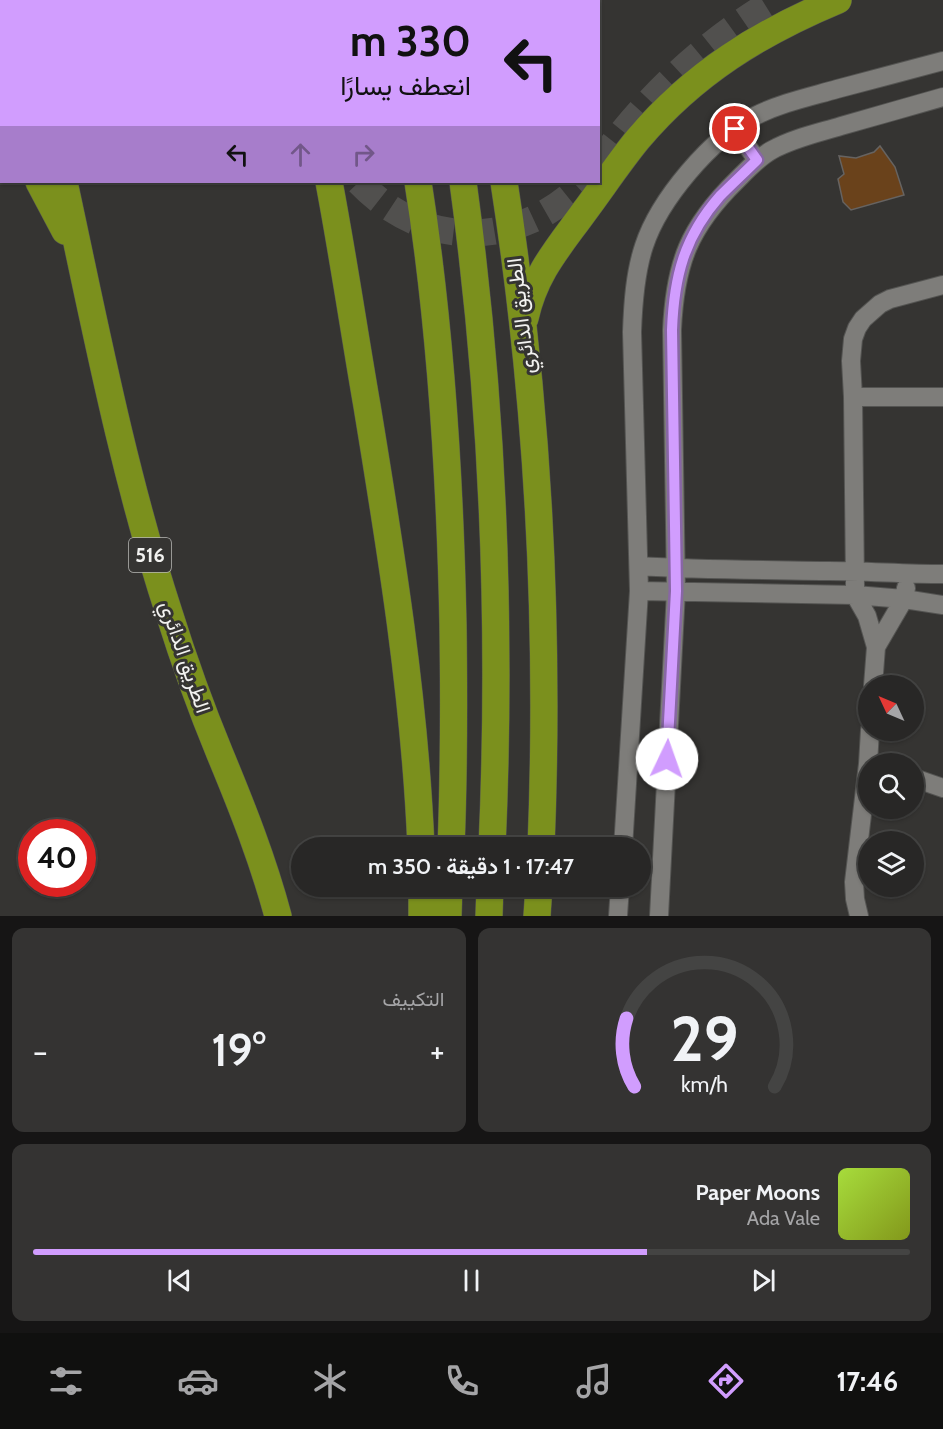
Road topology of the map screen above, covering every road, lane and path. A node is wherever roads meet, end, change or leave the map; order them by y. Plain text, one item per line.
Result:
1 (838, 0) edge
2 (942, 66) edge
3 (943, 97) edge
4 (735, 129) junction
5 (757, 160) junction
6 (40, 183) edge
7 (64, 183) edge
8 (329, 183) edge
9 (418, 183) edge
10 (463, 183) edge
11 (504, 183) edge
12 (82, 266) junction
13 (943, 285) edge
14 (523, 328) junction
15 (853, 397) junction
16 (943, 397) edge
17 (639, 566) junction
18 (676, 568) junction
19 (856, 571) junction
20 (903, 574) junction
21 (943, 574) edge
22 (639, 591) junction
23 (676, 591) junction
24 (855, 595) junction
25 (904, 599) junction
26 (943, 605) edge
27 (876, 647) junction
28 (874, 675) edge
29 (924, 781) edge
30 (943, 788) edge
31 (861, 819) edge
32 (420, 837) edge
33 (451, 837) edge
34 (492, 837) edge
35 (541, 837) edge
36 (623, 837) edge
37 (422, 897) edge
38 (449, 897) edge
39 (490, 897) edge
40 (538, 897) edge
41 (619, 897) edge
42 (278, 916) edge
43 (422, 916) edge
44 (448, 916) edge
45 (489, 916) edge
46 (537, 916) edge
47 (618, 916) edge
48 (658, 916) edge
49 (859, 916) edge

1 - 14 highway
2 - 4 street
3 - 5 street
4 - 5 street
4 - 17 street
5 - 18 street
6 - 12 highway
7 - 12 highway, الطريق الدائري / 516
8 - 32 highway
9 - 33 highway
10 - 34 highway, الطريق الدائري
11 - 14 highway, الطريق الدائري
12 - 42 highway, الطريق الدائري / 516
13 - 15 street
14 - 35 highway, الطريق الدائري
15 - 16 street
15 - 19 street
17 - 18 street
17 - 22 street
18 - 19 street
18 - 23 street
19 - 20 street
19 - 24 street
20 - 21 street
20 - 25 street
22 - 23 street
22 - 36 street
23 - 24 street
23 - 48 street
24 - 25 street
24 - 27 street
25 - 26 street
25 - 27 street
27 - 28 street
29 - 30 street
31 - 49 street
37 - 43 highway
38 - 44 highway
39 - 45 highway
40 - 46 highway
41 - 47 street

